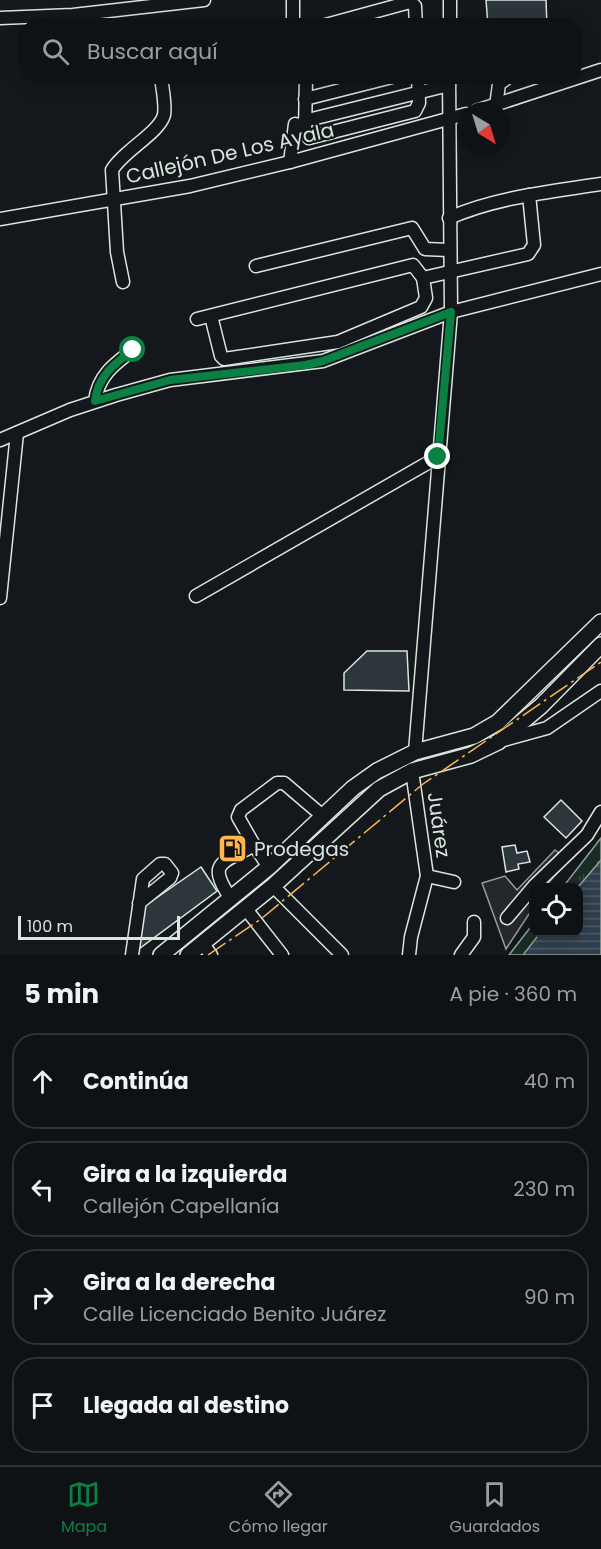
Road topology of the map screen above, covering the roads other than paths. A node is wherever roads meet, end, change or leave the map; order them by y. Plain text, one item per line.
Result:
1 (204, 0) edge
2 (293, 0) edge
3 (450, 0) edge
4 (148, 3) edge
5 (0, 18) edge
6 (293, 18) edge
7 (351, 18) edge
8 (416, 18) edge
9 (450, 18) edge
10 (601, 70) edge
11 (583, 76) edge
12 (162, 84) edge
13 (308, 84) edge
14 (364, 84) edge
15 (418, 84) edge
16 (442, 84) edge
17 (449, 84) edge
18 (499, 84) edge
19 (560, 84) edge
20 (419, 93) junction
21 (305, 99) junction
22 (497, 102) edge
23 (508, 102) edge
24 (457, 116) edge
25 (449, 118) junction
26 (300, 122) junction
27 (290, 162) junction
28 (601, 184) edge
29 (529, 195) junction
30 (113, 200) junction
31 (449, 218) junction
32 (0, 219) edge
33 (449, 250) junction
34 (256, 266) dead end
35 (449, 274) junction
36 (601, 274) edge
37 (423, 278) junction
38 (123, 282) dead end
39 (451, 312) junction
40 (211, 316) junction
41 (197, 319) dead end
42 (133, 350) dead end
43 (95, 401) junction
44 (17, 433) junction
45 (0, 440) edge
46 (438, 457) junction
47 (196, 596) dead end
48 (0, 598) edge
49 (601, 622) edge
50 (601, 645) edge
51 (601, 691) edge
52 (498, 741) junction
53 (415, 752) junction
54 (412, 771) junction
55 (318, 812) dead end
56 (601, 812) edge
57 (254, 845) junction
58 (269, 867) junction
59 (427, 876) junction
60 (454, 882) dead end
61 (273, 886) junction
62 (231, 899) junction
63 (139, 903) dead end
64 (246, 909) junction
65 (507, 918) dead end
66 (474, 922) dead end
67 (207, 949) edge
68 (132, 955) edge
69 (161, 955) edge
70 (188, 955) edge
71 (282, 955) edge
72 (342, 955) edge
73 (409, 955) edge
74 (461, 955) edge

1 - 4 street
2 - 6 street
3 - 9 street
4 - 5 street
7 - 8 street
10 - 11 street
12 - 30 street
13 - 21 street
14 - 21 street
15 - 20 street
16 - 20 street
17 - 25 street
18 - 22 street
19 - 23 street
20 - 26 street
20 - 26 street
21 - 26 street
24 - 25 street, Callejón De Los Ayala
25 - 27 street, Callejón De Los Ayala
25 - 31 street
26 - 27 street
27 - 30 street, Callejón De Los Ayala
28 - 29 street
29 - 31 street
29 - 35 street
30 - 32 street, Callejón De Los Ayala
30 - 38 street
31 - 33 street
33 - 34 street
33 - 35 street
35 - 37 street
35 - 39 street
36 - 39 street
37 - 40 street
37 - 40 street
39 - 43 street
39 - 46 street
40 - 41 street
42 - 43 street
43 - 44 street
44 - 45 street
44 - 48 street
46 - 47 street
46 - 53 street
49 - 53 main road
50 - 52 main road
51 - 52 street
52 - 54 main road
53 - 58 main road
54 - 59 street, Juárez
54 - 61 main road
55 - 57 street
56 - 65 street
57 - 58 street
57 - 62 street
58 - 62 main road
59 - 60 street
59 - 73 street, Juárez
61 - 64 main road
61 - 72 street
62 - 69 main road
63 - 68 street
64 - 67 main road
64 - 71 street
66 - 74 street
67 - 70 main road

